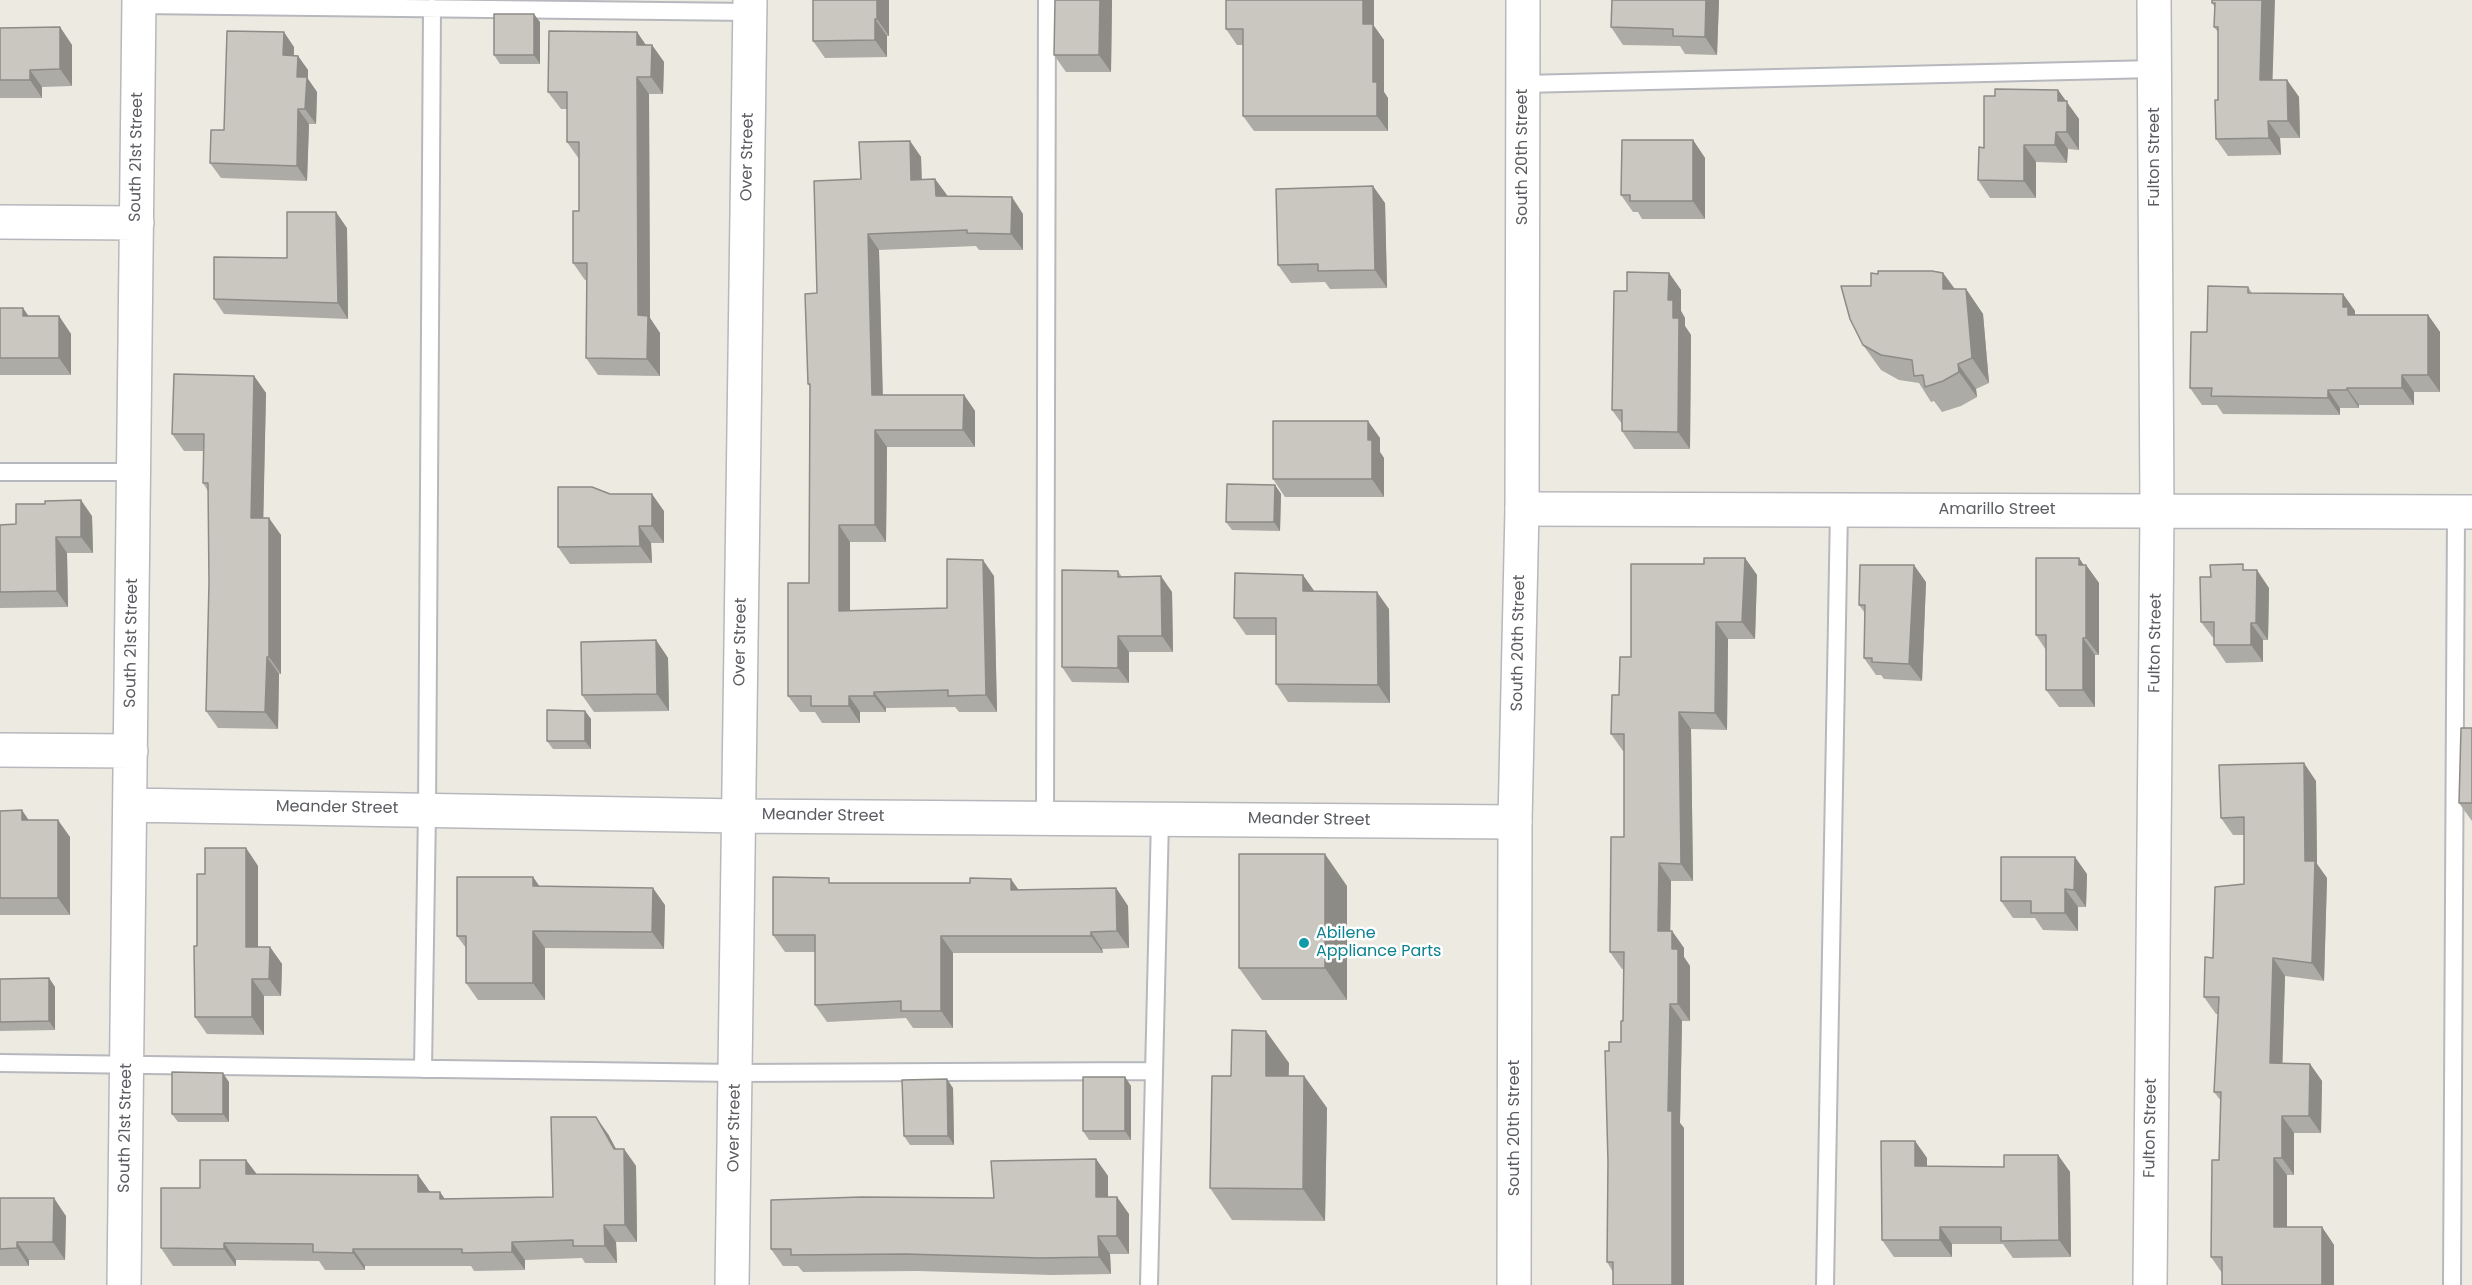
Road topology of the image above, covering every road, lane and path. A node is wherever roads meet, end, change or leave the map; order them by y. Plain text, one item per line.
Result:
1 (1047, 0) edge
2 (1523, 0) edge
3 (2154, 0) edge
4 (139, 2) edge
5 (750, 6) edge
6 (432, 8) junction
7 (2154, 69) junction
8 (1523, 84) junction
9 (0, 222) edge
10 (137, 223) junction
11 (0, 472) edge
12 (134, 472) junction
13 (1522, 509) junction
14 (1839, 510) junction
15 (2157, 511) junction
16 (2464, 512) edge
17 (0, 750) edge
18 (131, 751) junction
19 (130, 805) junction
20 (427, 810) junction
21 (739, 816) junction
22 (1045, 818) junction
23 (1160, 819) junction
24 (1515, 822) junction
25 (0, 1063) edge
26 (127, 1065) junction
27 (423, 1069) junction
28 (1154, 1071) junction
29 (736, 1073) junction
30 (124, 1285) edge
31 (732, 1285) edge
32 (1149, 1285) edge
33 (1514, 1285) edge
34 (1825, 1285) edge
35 (2150, 1285) edge
36 (2452, 1285) edge

1 - 22 lane
2 - 8 street, South 20th Street
3 - 7 street, Fulton Street
4 - 6 lane
4 - 10 street, South 21st Street
5 - 6 lane
5 - 21 street, Over Street
6 - 20 lane
7 - 8 lane
7 - 15 street, Fulton Street
8 - 13 street, South 20th Street
9 - 10 street
10 - 12 street, South 21st Street
11 - 12 lane
12 - 18 street, South 21st Street
13 - 14 street, Amarillo Street
13 - 24 street, South 20th Street
14 - 15 street, Amarillo Street
14 - 34 lane
15 - 16 street, Amarillo Street
15 - 35 street, Fulton Street
16 - 36 lane
17 - 18 street
18 - 19 street, South 21st Street
19 - 20 street, Meander Street
19 - 26 street, South 21st Street
20 - 21 street, Meander Street
20 - 27 lane
21 - 22 street, Meander Street
21 - 29 street, Over Street
22 - 23 street, Meander Street
23 - 24 street, Meander Street
23 - 28 lane
24 - 33 street, South 20th Street
25 - 26 lane
26 - 27 lane
26 - 30 street, South 21st Street
27 - 29 lane
28 - 29 lane
28 - 32 lane
29 - 31 street, Over Street

